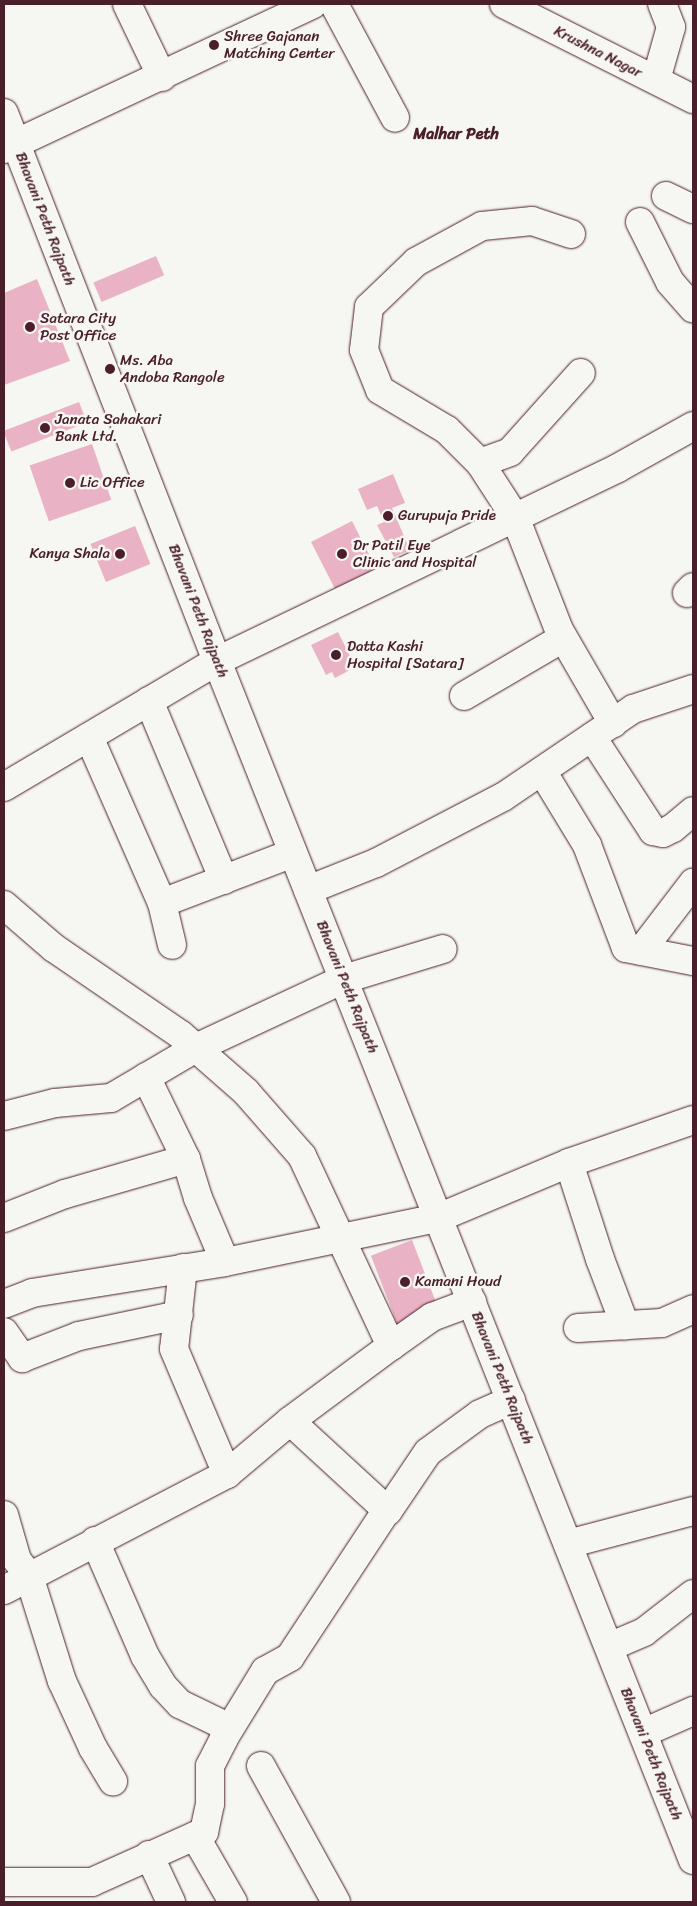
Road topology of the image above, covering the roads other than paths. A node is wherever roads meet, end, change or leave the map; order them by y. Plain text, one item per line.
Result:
1 (127, 4) edge
2 (313, 4) edge
3 (334, 4) edge
4 (504, 4) edge
5 (672, 12) edge
6 (162, 77) junction
7 (656, 80) junction
8 (693, 99) edge
9 (4, 113) edge
10 (395, 118) dead end
11 (10, 147) edge
12 (666, 196) dead end
13 (693, 209) edge
14 (640, 222) dead end
15 (571, 234) dead end
16 (693, 308) edge
17 (581, 373) dead end
18 (693, 426) edge
19 (480, 463) junction
20 (515, 517) junction
21 (563, 638) junction
22 (217, 660) junction
23 (693, 688) edge
24 (464, 696) dead end
25 (149, 701) junction
26 (602, 730) junction
27 (89, 737) junction
28 (542, 771) junction
29 (4, 788) edge
30 (693, 811) edge
31 (293, 854) junction
32 (224, 880) junction
33 (693, 883) edge
34 (308, 890) junction
35 (162, 903) junction
36 (4, 905) edge
37 (172, 945) dead end
38 (443, 949) dead end
39 (641, 951) junction
40 (693, 961) edge
41 (344, 980) junction
42 (196, 1048) junction
43 (146, 1077) junction
44 (4, 1116) edge
45 (693, 1120) edge
46 (186, 1159) junction
47 (569, 1164) junction
48 (4, 1218) edge
49 (438, 1218) junction
50 (340, 1240) junction
51 (225, 1262) junction
52 (183, 1268) junction
53 (472, 1302) junction
54 (4, 1304) edge
55 (693, 1309) edge
56 (179, 1315) junction
57 (625, 1325) junction
58 (578, 1328) dead end
59 (4, 1332) edge
60 (391, 1346) junction
61 (511, 1400) junction
62 (290, 1421) junction
63 (227, 1474) junction
64 (387, 1510) junction
65 (693, 1511) edge
66 (4, 1519) edge
67 (95, 1541) junction
68 (568, 1544) junction
69 (30, 1576) junction
70 (4, 1590) edge
71 (693, 1594) edge
72 (609, 1647) junction
73 (693, 1711) edge
74 (230, 1728) junction
75 (643, 1733) junction
76 (261, 1766) dead end
77 (113, 1780) dead end
78 (195, 1836) junction
79 (149, 1855) junction
80 (693, 1860) edge
81 (106, 1875) junction
82 (4, 1882) edge
83 (97, 1902) edge
84 (171, 1902) edge
85 (233, 1902) edge
86 (336, 1902) edge

1 - 6 street
2 - 6 street
3 - 10 street
4 - 7 street, Krushna Nagar
5 - 7 street
6 - 11 street
7 - 8 street, Krushna Nagar
9 - 11 street, Bhavani Peth Rajpath
11 - 22 street, Bhavani Peth Rajpath
12 - 13 street
14 - 16 street
15 - 19 street
17 - 19 street
18 - 20 street
19 - 20 street
20 - 21 street
20 - 22 street
21 - 24 street
21 - 26 street
22 - 25 street
22 - 31 street, Bhavani Peth Rajpath
23 - 26 street
25 - 27 street
25 - 32 street
26 - 28 street
26 - 30 street
27 - 29 street
27 - 35 street
28 - 34 street
28 - 39 street
31 - 32 street
31 - 34 street, Bhavani Peth Rajpath
32 - 35 street
33 - 39 street
34 - 41 street, Bhavani Peth Rajpath
35 - 37 street
36 - 42 street
38 - 41 street
39 - 40 street
41 - 42 street
41 - 49 street, Bhavani Peth Rajpath
42 - 43 street
42 - 50 street
43 - 44 street
43 - 46 street
45 - 47 street
46 - 48 street
46 - 51 street
47 - 49 street
47 - 57 street
49 - 50 street
49 - 53 street, Bhavani Peth Rajpath
50 - 51 street
50 - 60 street
51 - 52 street
52 - 54 street
52 - 56 street
53 - 60 street
53 - 61 street, Bhavani Peth Rajpath
55 - 57 street
56 - 59 street
56 - 63 street
57 - 58 street
60 - 62 street
61 - 64 street
61 - 68 street, Bhavani Peth Rajpath
62 - 63 street
62 - 64 street
63 - 67 street
64 - 74 street
65 - 68 street
66 - 69 street
67 - 69 street
67 - 74 street
68 - 72 street, Bhavani Peth Rajpath
69 - 70 street
69 - 77 street
71 - 72 street
72 - 75 street, Bhavani Peth Rajpath
73 - 75 street
74 - 78 street
75 - 80 street, Bhavani Peth Rajpath
76 - 86 street
78 - 79 street
78 - 85 street
79 - 81 street
79 - 84 street
81 - 82 street
81 - 83 street

